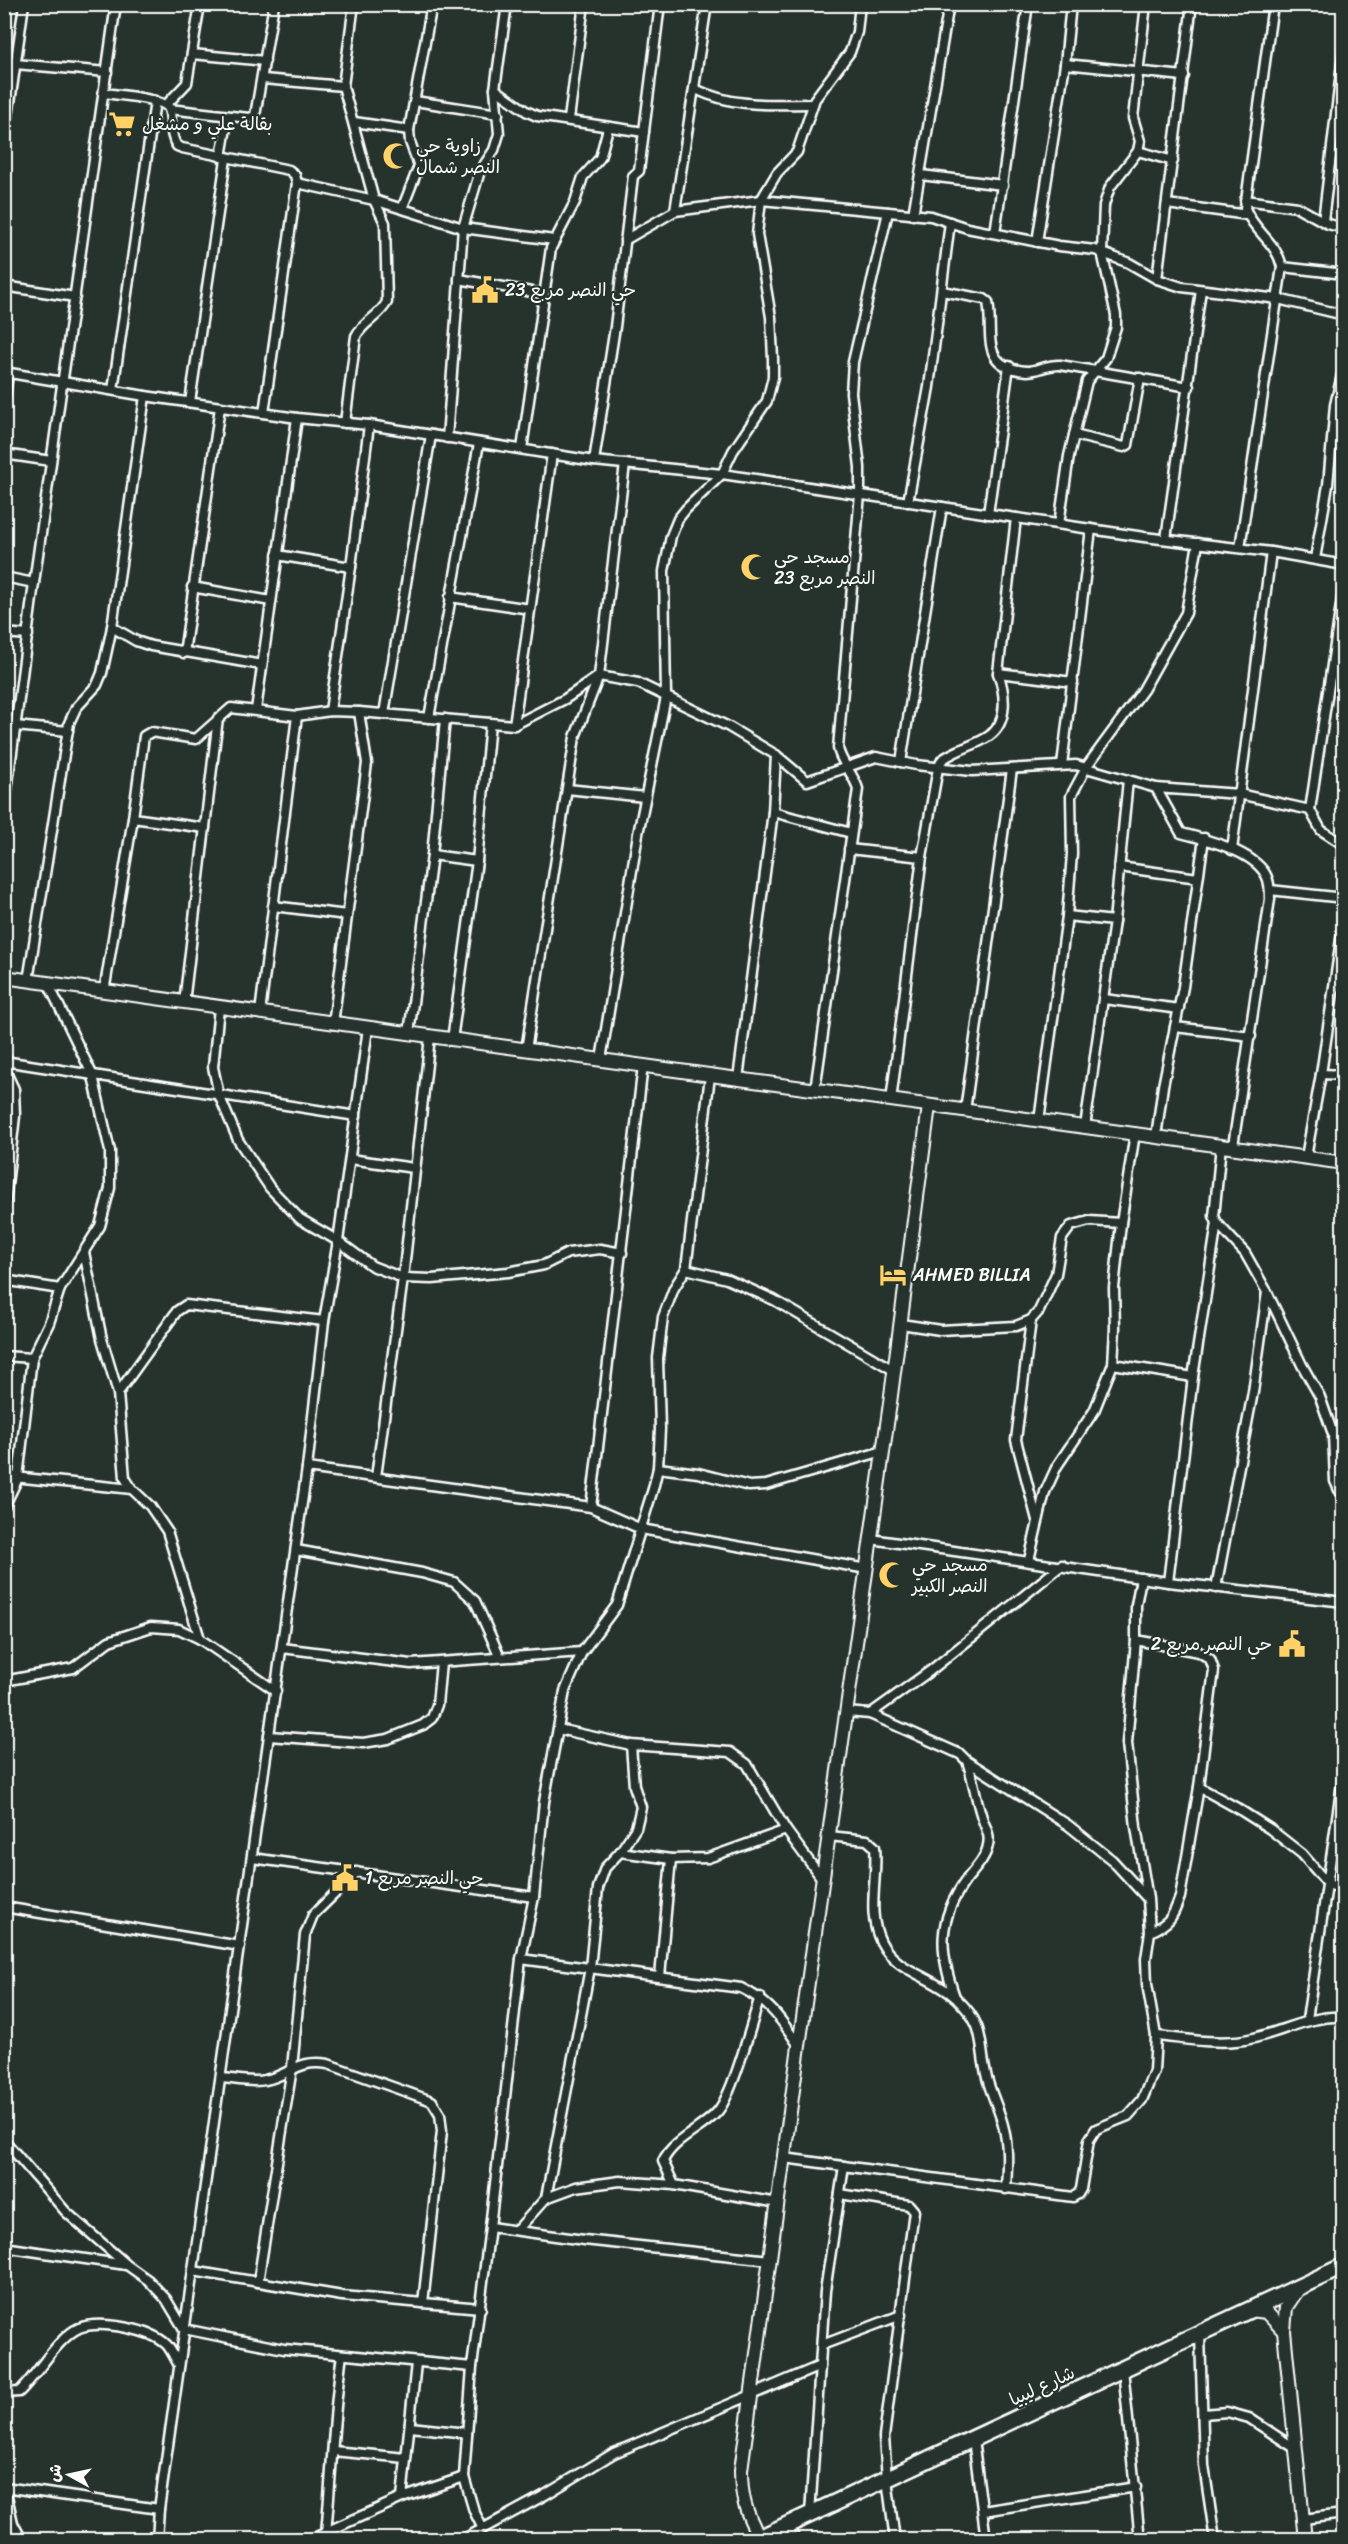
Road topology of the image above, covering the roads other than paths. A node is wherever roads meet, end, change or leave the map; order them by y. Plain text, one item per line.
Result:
1 (24, 4) edge
2 (116, 4) edge
3 (200, 4) edge
4 (274, 4) edge
5 (354, 4) edge
6 (432, 4) edge
7 (507, 4) edge
8 (584, 4) edge
9 (660, 4) edge
10 (707, 4) edge
11 (860, 4) edge
12 (949, 4) edge
13 (1028, 4) edge
14 (1071, 4) edge
15 (1146, 4) edge
16 (1192, 4) edge
17 (1273, 4) edge
18 (1344, 47) edge
19 (192, 54) junction
20 (265, 61) junction
21 (4, 63) edge
22 (17, 64) junction
23 (1065, 64) junction
24 (1138, 71) junction
25 (107, 72) junction
26 (1184, 76) junction
27 (263, 80) junction
28 (343, 86) junction
29 (495, 89) junction
30 (695, 89) junction
31 (105, 93) junction
32 (155, 101) junction
33 (415, 101) junction
34 (813, 104) junction
35 (167, 107) junction
36 (498, 114) junction
37 (228, 116) junction
38 (569, 119) junction
39 (354, 122) junction
40 (608, 128) junction
41 (409, 130) junction
42 (644, 132) junction
43 (4, 145) edge
44 (1138, 152) junction
45 (223, 158) junction
46 (1173, 161) junction
47 (921, 175) junction
48 (297, 183) junction
49 (1003, 185) junction
50 (374, 200) junction
51 (761, 200) junction
52 (1245, 200) junction
53 (1167, 204) junction
54 (402, 209) junction
55 (675, 211) junction
56 (888, 212) junction
57 (913, 215) junction
58 (1248, 216) junction
59 (1323, 221) junction
60 (950, 222) junction
61 (463, 228) junction
62 (1344, 228) edge
63 (995, 233) junction
64 (554, 240) junction
65 (625, 240) junction
66 (1037, 242) junction
67 (1101, 252) junction
68 (1282, 267) junction
69 (1344, 274) edge
70 (459, 279) junction
71 (1157, 279) junction
72 (4, 286) edge
73 (1201, 290) junction
74 (942, 291) junction
75 (543, 294) junction
76 (75, 297) junction
77 (1278, 299) junction
78 (1344, 315) edge
79 (1009, 366) junction
80 (1344, 366) edge
81 (1094, 371) junction
82 (6, 373) edge
83 (1140, 378) junction
84 (63, 381) junction
85 (1189, 387) junction
86 (113, 390) junction
87 (145, 396) junction
88 (190, 402) junction
89 (4, 405) edge
90 (220, 407) junction
91 (264, 413) junction
92 (297, 418) junction
93 (345, 423) junction
94 (369, 425) junction
95 (431, 435) junction
96 (1074, 435) junction
97 (447, 438) junction
98 (479, 443) junction
99 (522, 449) junction
100 (4, 454) edge
101 (552, 454) junction
102 (51, 461) junction
103 (594, 461) junction
104 (625, 464) junction
105 (722, 474) junction
106 (860, 494) junction
107 (908, 502) junction
108 (942, 507) junction
109 (988, 514) junction
110 (1016, 518) junction
111 (1059, 524) junction
112 (1091, 529) junction
113 (1166, 539) junction
114 (1197, 543) junction
115 (1240, 548) junction
116 (1271, 552) junction
117 (277, 555) junction
118 (1315, 559) junction
119 (1344, 565) edge
120 (351, 567) junction
121 (4, 577) edge
122 (34, 582) junction
123 (1344, 585) edge
124 (192, 588) junction
125 (450, 597) junction
126 (271, 601) junction
127 (530, 609) junction
128 (112, 627) junction
129 (4, 633) edge
130 (28, 635) junction
131 (184, 652) junction
132 (262, 665) junction
133 (998, 673) junction
134 (1331, 674) junction
135 (599, 676) junction
136 (1344, 676) edge
137 (1073, 682) junction
138 (666, 697) junction
139 (256, 710) junction
140 (330, 711) junction
141 (359, 712) junction
142 (384, 714) junction
143 (297, 716) junction
144 (218, 718) junction
145 (429, 718) junction
146 (445, 719) junction
147 (490, 723) junction
148 (514, 725) junction
149 (15, 726) junction
150 (68, 731) junction
151 (776, 755) junction
152 (901, 762) junction
153 (1062, 765) junction
154 (849, 766) junction
155 (1087, 766) junction
156 (938, 768) junction
157 (1012, 769) junction
158 (1128, 780) junction
159 (1156, 788) junction
160 (567, 789) junction
161 (1239, 794) junction
162 (645, 797) junction
163 (1310, 810) junction
164 (773, 812) junction
165 (4, 814) edge
166 (134, 818) junction
167 (205, 828) junction
168 (851, 833) junction
169 (1204, 838) junction
170 (1344, 845) edge
171 (849, 849) junction
172 (1232, 850) junction
173 (432, 855) junction
174 (922, 857) junction
175 (477, 861) junction
176 (1119, 867) junction
177 (1198, 878) junction
178 (1270, 890) junction
179 (1344, 898) edge
180 (273, 906) junction
181 (347, 915) junction
182 (1067, 916) junction
183 (1344, 919) edge
184 (1114, 921) junction
185 (4, 977) edge
186 (28, 981) junction
187 (48, 983) junction
188 (104, 992) junction
189 (1104, 999) junction
190 (184, 1003) junction
191 (219, 1008) junction
192 (1179, 1009) junction
193 (260, 1014) junction
194 (333, 1024) junction
195 (1175, 1027) junction
196 (368, 1028) junction
197 (409, 1034) junction
198 (1251, 1036) junction
199 (430, 1037) junction
200 (452, 1040) junction
201 (526, 1050) junction
202 (601, 1060) junction
203 (4, 1061) edge
204 (643, 1065) junction
205 (4, 1068) edge
206 (1321, 1074) junction
207 (1344, 1075) edge
208 (93, 1076) junction
209 (710, 1076) junction
210 (738, 1080) junction
211 (815, 1090) junction
212 (219, 1095) junction
213 (891, 1101) junction
214 (929, 1106) junction
215 (965, 1111) junction
216 (356, 1116) junction
217 (1039, 1121) junction
218 (1085, 1127) junction
219 (1135, 1133) junction
220 (1156, 1137) junction
221 (1227, 1146) junction
222 (1306, 1157) junction
223 (350, 1159) junction
224 (1344, 1163) edge
225 (414, 1168) junction
226 (4, 1211) edge
227 (1121, 1222) junction
228 (1218, 1223) junction
229 (338, 1241) junction
230 (84, 1252) junction
231 (622, 1253) junction
232 (686, 1269) junction
233 (4, 1276) edge
234 (403, 1278) junction
235 (60, 1289) junction
236 (1268, 1292) junction
237 (1030, 1320) junction
238 (324, 1321) junction
239 (901, 1324) junction
240 (4, 1356) edge
241 (32, 1358) junction
242 (1113, 1364) junction
243 (895, 1371) junction
244 (1193, 1377) junction
245 (118, 1393) junction
246 (884, 1451) junction
247 (658, 1467) junction
248 (307, 1468) junction
249 (4, 1476) edge
250 (376, 1477) junction
251 (18, 1478) junction
252 (132, 1489) junction
253 (1344, 1501) edge
254 (4, 1507) edge
255 (591, 1507) junction
256 (1037, 1520) junction
257 (640, 1529) junction
258 (871, 1539) junction
259 (296, 1550) junction
260 (1029, 1560) junction
261 (1062, 1565) junction
262 (867, 1569) junction
263 (1141, 1578) junction
264 (1168, 1582) junction
265 (1216, 1588) junction
266 (1344, 1602) edge
267 (200, 1639) junction
268 (1136, 1640) junction
269 (282, 1648) junction
270 (582, 1652) junction
271 (500, 1657) junction
272 (441, 1663) junction
273 (4, 1681) edge
274 (276, 1690) junction
275 (846, 1712) junction
276 (870, 1714) junction
277 (558, 1729) junction
278 (269, 1736) junction
279 (631, 1745) junction
280 (967, 1761) junction
281 (1344, 1770) edge
282 (1199, 1787) junction
283 (786, 1830) junction
284 (829, 1836) junction
285 (620, 1852) junction
286 (252, 1858) junction
287 (671, 1859) junction
288 (357, 1872) junction
289 (823, 1880) junction
290 (1327, 1883) junction
291 (1344, 1891) edge
292 (534, 1897) junction
293 (1148, 1899) junction
294 (4, 1907) edge
295 (1150, 1932) junction
296 (240, 1946) junction
297 (521, 1959) junction
298 (590, 1968) junction
299 (660, 1977) junction
300 (760, 1997) junction
301 (956, 1997) junction
302 (1344, 2017) edge
303 (1306, 2020) junction
304 (1156, 2036) junction
305 (799, 2046) junction
306 (292, 2068) junction
307 (222, 2078) junction
308 (4, 2140) edge
309 (784, 2158) junction
310 (844, 2166) junction
311 (674, 2185) junction
312 (1006, 2189) junction
313 (840, 2194) junction
314 (546, 2198) junction
315 (778, 2203) junction
316 (490, 2227) junction
317 (518, 2229) junction
318 (4, 2247) edge
319 (770, 2260) junction
320 (127, 2265) junction
321 (1344, 2266) edge
322 (193, 2271) junction
323 (258, 2282) junction
324 (1301, 2286) junction
325 (423, 2303) junction
326 (481, 2308) junction
327 (1249, 2310) junction
328 (901, 2315) junction
329 (184, 2329) junction
330 (1284, 2331) junction
331 (1200, 2334) junction
332 (822, 2345) junction
333 (342, 2355) junction
334 (416, 2363) junction
335 (179, 2365) junction
336 (820, 2366) junction
337 (472, 2367) junction
338 (1123, 2369) junction
339 (4, 2393) edge
340 (752, 2393) junction
341 (1203, 2414) junction
342 (410, 2427) junction
343 (467, 2433) junction
344 (973, 2439) junction
345 (1296, 2449) junction
346 (333, 2451) junction
347 (406, 2458) junction
348 (464, 2477) junction
349 (886, 2479) junction
350 (5, 2487) edge
351 (1136, 2487) junction
352 (402, 2498) junction
353 (159, 2509) junction
354 (983, 2511) junction
355 (810, 2514) junction
356 (1344, 2514) edge
357 (1303, 2519) junction
358 (786, 2525) junction
359 (483, 2529) junction
360 (326, 2532) junction
361 (757, 2538) edge
362 (22, 2540) edge
363 (157, 2540) edge
364 (311, 2540) edge
365 (462, 2540) edge
366 (796, 2540) edge
367 (895, 2540) edge
368 (986, 2540) edge
369 (1140, 2540) edge
370 (1215, 2540) edge
371 (1305, 2540) edge

1 - 22 street
2 - 25 street
3 - 19 street
4 - 20 street
5 - 28 street
6 - 33 street
7 - 29 street
8 - 38 street
9 - 42 street
10 - 30 street
11 - 34 street
12 - 47 street
13 - 49 street
14 - 23 street
15 - 24 street
16 - 26 street
17 - 52 street
18 - 59 street
19 - 20 street
19 - 35 street
20 - 27 street
21 - 22 street
22 - 25 street
22 - 43 street
23 - 24 street
23 - 66 street
24 - 26 street
24 - 44 street
25 - 31 street
26 - 46 street
27 - 28 street
27 - 37 street
28 - 39 street
29 - 36 street
29 - 38 street
30 - 34 street
30 - 55 street
31 - 32 street
31 - 76 street
32 - 35 street
32 - 86 street
33 - 36 street
33 - 41 street
34 - 51 street
35 - 37 street
35 - 45 street
36 - 61 street
37 - 45 street
38 - 40 street
39 - 41 street
39 - 50 street
40 - 42 street
40 - 64 street
41 - 54 street
42 - 65 street
44 - 46 street
44 - 67 street
45 - 48 street
45 - 88 street
46 - 53 street
47 - 49 street
47 - 57 street
48 - 50 street
48 - 91 street
49 - 63 street
50 - 54 street
50 - 93 street
51 - 55 street
51 - 56 street
51 - 105 street
52 - 58 street
52 - 59 street
53 - 58 street
53 - 71 street
54 - 61 street
55 - 65 street
56 - 57 street
56 - 106 street
57 - 60 street
58 - 68 street
59 - 62 street
60 - 63 street
60 - 74 street
61 - 64 street
61 - 70 street
63 - 66 street
64 - 75 street
65 - 103 street
66 - 67 street
67 - 71 street
67 - 81 street
68 - 69 street
68 - 77 street
70 - 75 street
70 - 97 street
71 - 73 street
72 - 76 street
73 - 77 street
73 - 85 street
74 - 79 street
74 - 107 street
75 - 99 street
76 - 84 street
77 - 78 street
77 - 115 street
79 - 81 street
79 - 109 street
80 - 118 street
81 - 83 street
81 - 96 street
82 - 84 street
82 - 89 street
83 - 85 street
83 - 96 street
84 - 86 street
84 - 102 street
85 - 113 street
86 - 87 street
87 - 88 street
87 - 128 street
88 - 90 street
90 - 91 street
90 - 124 street
91 - 92 street
92 - 93 street
92 - 117 street
93 - 94 street
94 - 95 street
94 - 120 street
95 - 97 street
95 - 142 street
96 - 111 street
97 - 98 street
98 - 99 street
98 - 125 street
99 - 101 street
100 - 102 street
101 - 103 street
101 - 127 street
102 - 122 street
103 - 104 street
104 - 105 street
104 - 135 street
105 - 106 street
105 - 138 street
106 - 107 street
106 - 154 street
107 - 108 street
108 - 109 street
108 - 152 street
109 - 110 street
110 - 111 street
110 - 133 street
111 - 112 street
112 - 113 street
112 - 137 street
113 - 114 street
114 - 115 street
114 - 155 street
115 - 116 street
116 - 118 street
116 - 161 street
117 - 120 street
117 - 126 street
118 - 119 street
120 - 140 street
121 - 122 street
122 - 130 street
123 - 134 street
124 - 126 street
124 - 131 street
125 - 127 street
125 - 145 street
126 - 132 street
127 - 148 street
128 - 131 street
128 - 150 street
129 - 130 street
130 - 149 street
131 - 132 street
132 - 139 street
133 - 137 street
133 - 156 street
134 - 136 street
134 - 163 street
135 - 138 street
135 - 148 street
135 - 160 street
137 - 153 street
138 - 151 street
138 - 162 street
139 - 143 street
139 - 144 street
140 - 141 street
140 - 143 street
141 - 142 street
141 - 181 street
142 - 145 street
143 - 180 street
144 - 166 street
144 - 167 street
145 - 146 street
146 - 147 street
146 - 173 street
147 - 148 street
147 - 175 street
149 - 150 street
149 - 165 street
150 - 186 street
151 - 154 street
151 - 164 street
152 - 154 street
152 - 156 street
153 - 155 street
153 - 157 street
154 - 168 street
155 - 158 street
155 - 182 street
156 - 157 street
156 - 174 street
157 - 215 street
158 - 159 street
158 - 176 street
159 - 161 street
159 - 169 street
160 - 162 street
160 - 201 street
161 - 163 street
161 - 172 street
162 - 202 street
163 - 170 street
164 - 168 street
164 - 210 street
166 - 167 street
166 - 188 street
167 - 190 street
168 - 171 street
169 - 172 street
169 - 177 street
171 - 174 street
171 - 211 street
172 - 178 street
173 - 175 street
173 - 197 street
174 - 213 street
175 - 200 street
176 - 177 street
176 - 184 street
177 - 192 street
178 - 179 street
178 - 198 street
180 - 181 street
180 - 193 street
181 - 194 street
182 - 184 street
182 - 217 street
183 - 206 street
184 - 189 street
185 - 186 street
186 - 187 street
187 - 188 street
187 - 208 street
188 - 190 street
189 - 192 street
189 - 218 street
190 - 191 street
191 - 193 street
191 - 212 street
192 - 195 street
193 - 194 street
194 - 196 street
195 - 198 street
195 - 220 street
196 - 197 street
196 - 216 street
197 - 199 street
198 - 221 street
199 - 200 street
199 - 225 street
200 - 201 street
201 - 202 street
202 - 204 street
203 - 208 street
204 - 209 street
204 - 231 street
205 - 226 street
206 - 207 street
206 - 222 street
208 - 212 street
208 - 230 street
209 - 210 street
209 - 232 street
210 - 211 street
211 - 213 street
212 - 216 street
212 - 229 street
213 - 214 street
214 - 215 street
214 - 239 street
215 - 217 street
216 - 223 street
217 - 218 street
218 - 219 street
219 - 220 street
219 - 227 street
220 - 221 street
221 - 222 street
221 - 228 street
222 - 224 street
223 - 225 street
223 - 229 street
225 - 234 street
227 - 237 street
227 - 242 street
228 - 236 street
228 - 244 street
229 - 234 street
229 - 238 street
230 - 235 street
230 - 245 street
231 - 234 street
231 - 255 street
232 - 243 street
232 - 247 street
233 - 235 street
234 - 250 street
235 - 241 street
236 - 253 street
236 - 265 street
237 - 239 street
237 - 256 street
238 - 245 street
238 - 248 street
239 - 243 street
240 - 241 street
241 - 251 street
242 - 244 street
242 - 256 street
243 - 246 street
244 - 264 street
245 - 252 street
246 - 247 street
246 - 258 street
247 - 257 street
248 - 250 street
248 - 259 street
249 - 251 street
250 - 255 street
251 - 252 street
251 - 254 street
252 - 267 street
255 - 257 street
256 - 260 street
257 - 262 street
257 - 270 street
258 - 260 street
258 - 262 street
259 - 269 street
259 - 271 street
260 - 261 street
261 - 263 street
261 - 276 street
262 - 275 street
263 - 264 street
263 - 268 street
264 - 265 street
265 - 266 street
267 - 273 street
267 - 274 street
268 - 282 street
268 - 293 street
269 - 272 street
269 - 274 street
270 - 271 street
270 - 277 street
271 - 272 street
272 - 278 street
274 - 278 street
275 - 276 street
275 - 284 street
276 - 280 street
277 - 279 street
277 - 292 street
278 - 286 street
279 - 283 street
279 - 285 street
280 - 293 street
280 - 301 street
281 - 290 street
282 - 290 street
282 - 295 street
283 - 287 street
283 - 289 street
284 - 289 street
284 - 301 street
285 - 287 street
285 - 298 street
286 - 288 street
286 - 296 street
287 - 299 street
288 - 292 street
288 - 306 street
289 - 305 street
290 - 291 street
290 - 303 street
292 - 297 street
293 - 295 street
294 - 296 street
295 - 304 street
296 - 307 street
297 - 298 street
297 - 316 street
298 - 299 street
298 - 314 street
299 - 300 street
300 - 305 street
300 - 311 street
301 - 312 street
302 - 303 street
303 - 304 street
304 - 312 street
305 - 309 street
306 - 307 street
306 - 323 street
306 - 325 street
307 - 322 street
308 - 320 street
309 - 310 street
309 - 315 street
310 - 312 street
310 - 313 street
311 - 314 street
311 - 315 street
313 - 328 street
313 - 332 street
314 - 317 street
315 - 319 street
316 - 317 street
316 - 326 street
317 - 319 street
318 - 320 street
319 - 340 street
320 - 329 street
321 - 324 highway, شارع ليبيا
322 - 323 street
322 - 329 street
323 - 325 street
324 - 327 highway, شارع ليبيا
324 - 330 street
325 - 326 street
326 - 337 street
327 - 330 street
327 - 331 highway, شارع ليبيا
328 - 332 street
328 - 349 street
329 - 333 street
329 - 335 street
330 - 345 street
331 - 338 highway, شارع ليبيا
331 - 341 street
332 - 336 street
333 - 334 street
333 - 346 street
334 - 337 street
334 - 342 street
335 - 339 street
335 - 353 street
336 - 340 street
336 - 355 street
337 - 343 street
338 - 344 highway, شارع ليبيا
338 - 351 street
340 - 359 street
340 - 361 street
341 - 345 street
341 - 370 street
342 - 343 street
342 - 347 street
343 - 348 street
344 - 349 highway, شارع ليبيا
344 - 354 street
345 - 357 street
346 - 347 street
346 - 360 street
347 - 352 street
348 - 352 street
348 - 359 street
349 - 355 highway, شارع ليبيا
349 - 367 street
350 - 353 street
350 - 362 street
351 - 354 street
351 - 369 street
352 - 360 street
353 - 363 street
354 - 368 street
355 - 358 highway, شارع ليبيا
356 - 357 street
357 - 371 street
358 - 361 highway, شارع ليبيا
358 - 366 street
359 - 365 street
360 - 364 street

